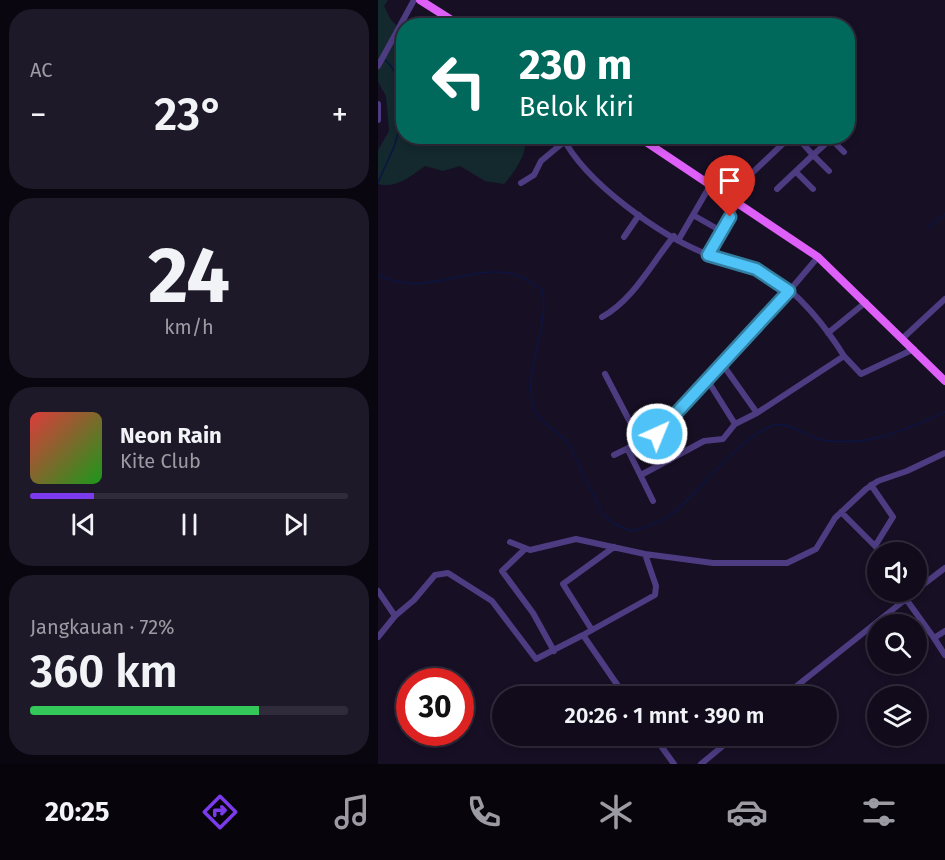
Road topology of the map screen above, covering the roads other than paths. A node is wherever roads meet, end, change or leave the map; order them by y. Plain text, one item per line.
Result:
1 (414, 0) edge
2 (420, 0) edge
3 (404, 18) edge
4 (448, 18) edge
5 (396, 32) edge
6 (378, 64) edge
7 (378, 104) edge
8 (378, 120) edge
9 (559, 144) edge
10 (568, 144) edge
11 (649, 144) edge
12 (783, 144) edge
13 (803, 144) edge
14 (825, 144) edge
15 (836, 144) edge
16 (844, 152) dead end
17 (813, 155) junction
18 (829, 171) dead end
19 (796, 172) junction
20 (521, 183) dead end
21 (711, 184) junction
22 (777, 189) dead end
23 (813, 189) dead end
24 (728, 196) junction
25 (738, 202) junction
26 (639, 215) junction
27 (693, 215) junction
28 (721, 231) junction
29 (624, 237) dead end
30 (676, 238) junction
31 (708, 255) junction
32 (818, 257) junction
33 (789, 291) junction
34 (945, 299) edge
35 (866, 302) junction
36 (602, 317) dead end
37 (828, 333) junction
38 (903, 338) junction
39 (914, 349) junction
40 (844, 356) junction
41 (723, 365) junction
42 (605, 374) dead end
43 (708, 381) junction
44 (945, 381) edge
45 (757, 413) junction
46 (735, 424) junction
47 (657, 434) junction
48 (641, 443) junction
49 (628, 450) junction
50 (945, 453) edge
51 (614, 455) dead end
52 (670, 460) junction
53 (641, 475) junction
54 (871, 485) junction
55 (653, 501) dead end
56 (841, 512) junction
57 (510, 542) dead end
58 (871, 542) edge
59 (881, 542) edge
60 (614, 547) junction
61 (525, 549) junction
62 (645, 554) junction
63 (945, 568) edge
64 (927, 582) edge
65 (378, 591) edge
66 (902, 602) edge
67 (908, 602) edge
68 (395, 616) junction
69 (592, 630) junction
70 (945, 631) edge
71 (583, 635) junction
72 (378, 638) edge
73 (934, 638) junction
74 (554, 651) junction
75 (945, 655) edge
76 (619, 686) edge
77 (797, 686) edge
78 (661, 746) edge
79 (723, 746) edge
80 (674, 764) edge
81 (701, 764) edge

1 - 3 street
2 - 4 main road
5 - 6 street
7 - 8 street
9 - 20 street
10 - 26 street
11 - 21 main road
12 - 24 street
13 - 17 street
14 - 17 street
15 - 16 street
17 - 18 street
17 - 19 street
19 - 22 street
19 - 23 street
21 - 24 main road
21 - 27 street
24 - 25 main road
25 - 28 street
25 - 32 main road
26 - 29 street
26 - 30 street
27 - 28 street
27 - 30 street
28 - 31 street
30 - 31 street
30 - 36 street
31 - 33 street
32 - 33 street
32 - 35 main road
33 - 37 street
33 - 41 street
34 - 38 street
35 - 37 street
35 - 38 main road
37 - 40 street
38 - 39 main road
39 - 40 street
39 - 44 main road
40 - 45 street
41 - 43 street
41 - 45 street
42 - 48 street
43 - 46 street
43 - 47 street
45 - 46 street
46 - 52 street
47 - 48 street
47 - 52 street
48 - 49 street
49 - 51 street
49 - 53 street
50 - 54 street
52 - 53 street
53 - 55 street
54 - 56 street
54 - 59 street
56 - 58 street
56 - 62 street
57 - 61 street
60 - 61 street
60 - 62 street
60 - 69 street
61 - 74 street
62 - 69 street
63 - 64 street
65 - 68 street
66 - 77 street
67 - 73 street
68 - 72 street
68 - 74 street
69 - 71 street
70 - 73 street
71 - 74 street
71 - 76 street
73 - 75 street
78 - 80 street
79 - 81 street

